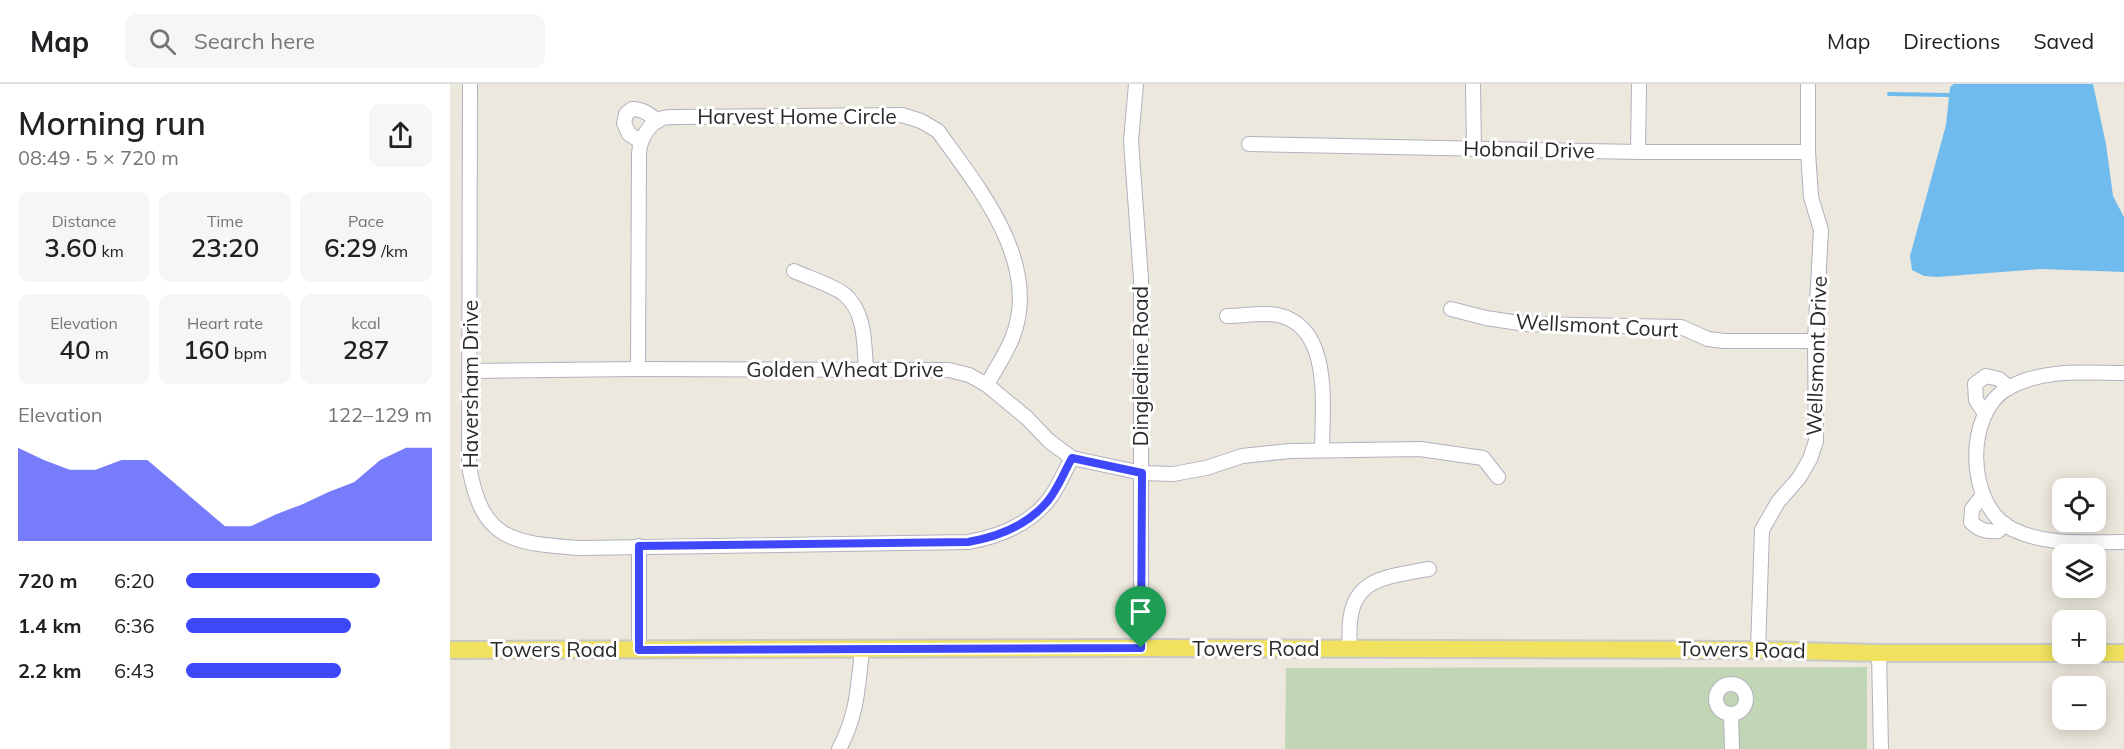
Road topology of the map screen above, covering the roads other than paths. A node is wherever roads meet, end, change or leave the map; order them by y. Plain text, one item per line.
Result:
1 (470, 84) edge
2 (1136, 84) edge
3 (1473, 84) edge
4 (1639, 84) edge
5 (1808, 84) edge
6 (658, 121) junction
7 (640, 141) junction
8 (1249, 144) dead end
9 (1474, 150) junction
10 (1638, 152) junction
11 (1808, 152) junction
12 (794, 271) dead end
13 (1451, 309) dead end
14 (1227, 316) dead end
15 (1815, 341) junction
16 (638, 369) junction
17 (866, 369) junction
18 (471, 371) junction
19 (2124, 372) edge
20 (987, 385) junction
21 (2009, 388) junction
22 (1985, 414) junction
23 (1322, 450) junction
24 (1072, 458) junction
25 (1142, 473) junction
26 (1498, 477) dead end
27 (1983, 495) junction
28 (2005, 524) junction
29 (2124, 542) edge
30 (639, 546) junction
31 (1429, 569) dead end
32 (1141, 648) junction
33 (1350, 649) junction
34 (450, 650) edge
35 (639, 650) junction
36 (862, 650) junction
37 (1758, 650) junction
38 (1879, 653) junction
39 (2052, 653) edge
40 (2106, 653) edge
41 (2124, 653) edge
42 (1731, 714) dead end
43 (839, 749) edge
44 (1732, 749) edge
45 (1881, 749) edge

1 - 18 street, Haversham Drive
2 - 25 street, Dingledine Road
3 - 9 street
4 - 10 street
5 - 11 street, Wellsmont Drive
6 - 7 street
6 - 7 street
6 - 20 street, Harvest Home Circle
7 - 16 street
8 - 9 street, Hobnail Drive
9 - 10 street, Hobnail Drive
10 - 11 street, Hobnail Drive
11 - 15 street, Wellsmont Drive
12 - 17 street
13 - 15 street, Wellsmont Court
14 - 23 street
15 - 37 street, Wellsmont Drive
16 - 17 street, Golden Wheat Drive
16 - 18 street, Golden Wheat Drive
17 - 20 street, Golden Wheat Drive
18 - 30 street, Haversham Drive
19 - 21 street
20 - 24 street, Golden Wheat Drive
21 - 22 street
21 - 22 street
22 - 27 street
23 - 25 street, Golden Wheat Drive
23 - 26 street, Golden Wheat Drive
24 - 25 street, Golden Wheat Drive
24 - 30 street, Haversham Drive
25 - 32 street, Dingledine Road
27 - 28 street
27 - 28 street
28 - 29 street
30 - 35 street
31 - 33 street
32 - 33 main road, Towers Road
32 - 36 main road, Towers Road
33 - 37 main road, Towers Road
34 - 35 main road, Towers Road
35 - 36 main road, Towers Road
36 - 43 street
37 - 38 main road, Towers Road
38 - 39 main road, Towers Road
38 - 45 street
40 - 41 main road
42 - 44 street

